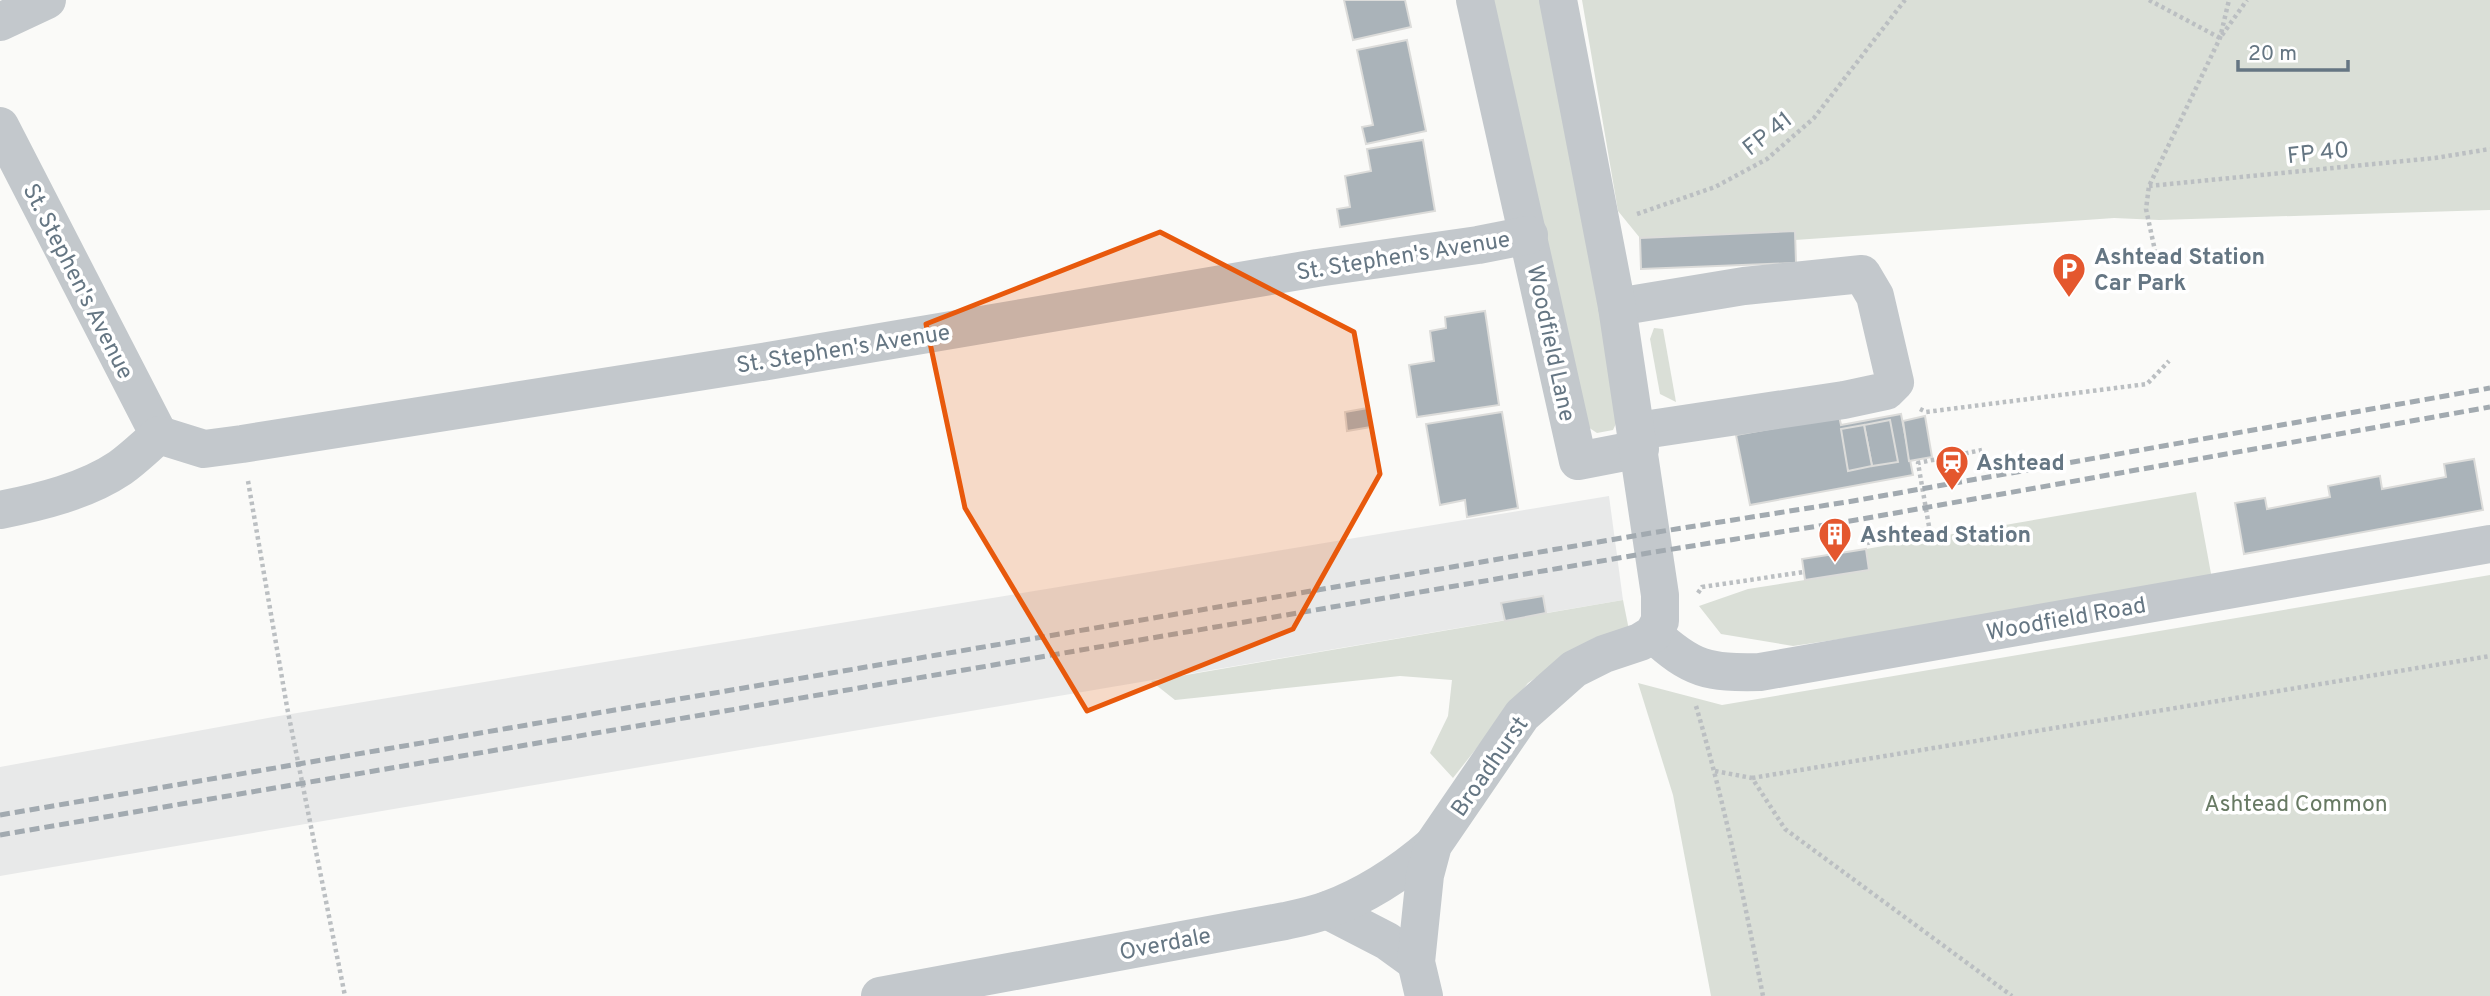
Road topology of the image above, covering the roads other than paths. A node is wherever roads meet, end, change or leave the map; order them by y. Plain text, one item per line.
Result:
1 (47, 0) edge
2 (1475, 0) edge
3 (1558, 0) edge
4 (0, 22) edge
5 (0, 126) edge
6 (1529, 236) junction
7 (1617, 307) junction
8 (159, 435) junction
9 (1638, 440) junction
10 (0, 510) edge
11 (2490, 544) edge
12 (1656, 627) junction
13 (1433, 845) junction
14 (1327, 910) junction
15 (1420, 979) edge
16 (895, 995) edge

1 - 4 street
2 - 6 street, Woodfield Lane
3 - 7 street
5 - 8 street, St. Stephen's Avenue
6 - 8 street, St. Stephen's Avenue
6 - 9 street, Woodfield Lane
7 - 9 street
7 - 9 street
8 - 10 street
9 - 12 street
11 - 12 street, Woodfield Road
12 - 13 street, Broadhurst
13 - 14 street, Overdale
13 - 15 street, Broadhurst
14 - 15 street, Broadhurst
14 - 16 street, Overdale

